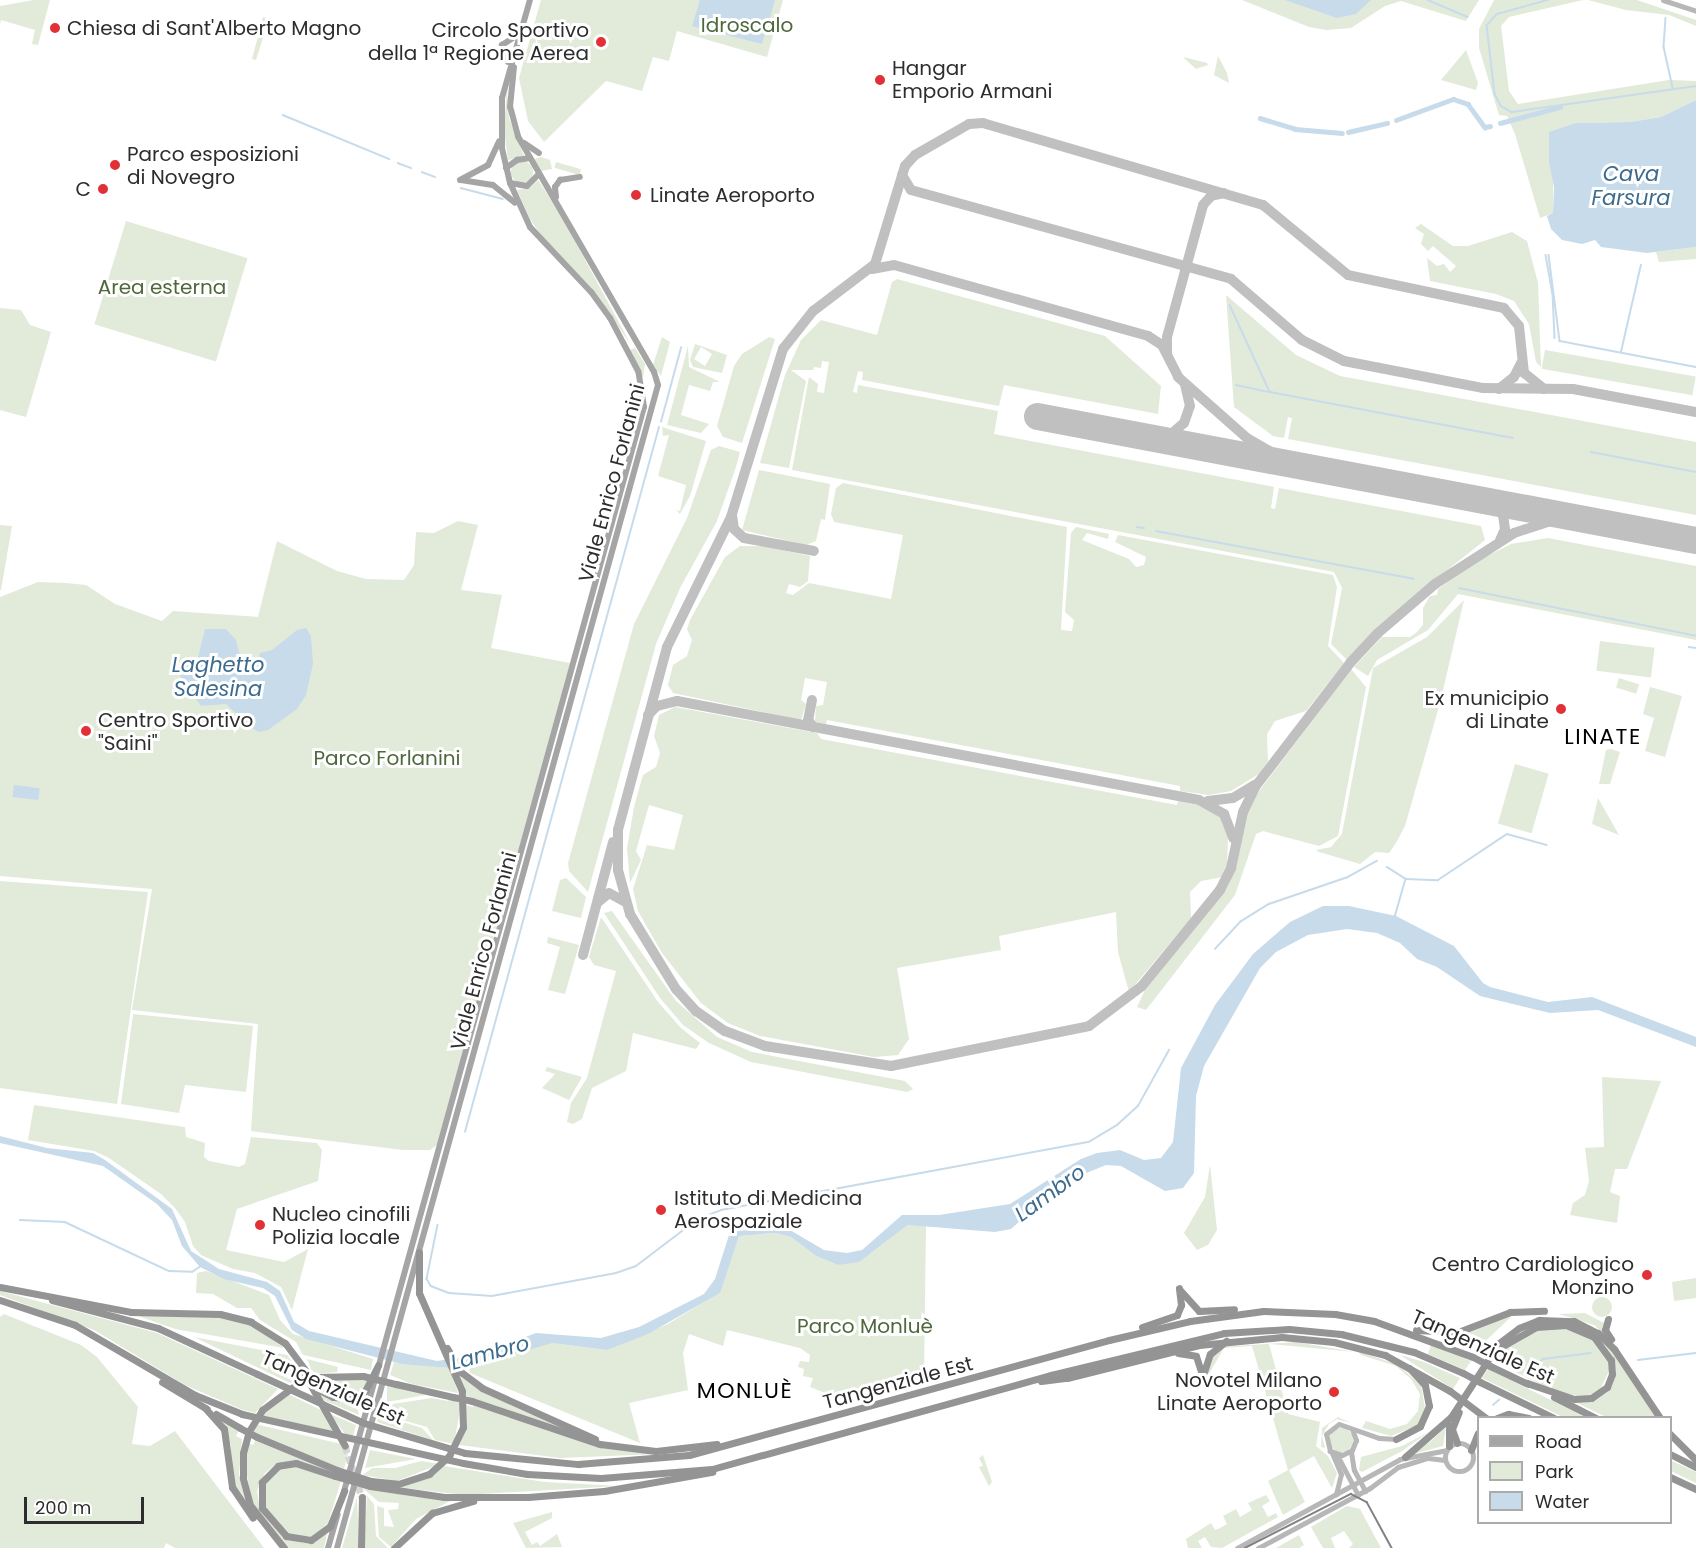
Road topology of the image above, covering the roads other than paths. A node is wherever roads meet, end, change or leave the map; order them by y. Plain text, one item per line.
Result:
1 (532, 0) edge
2 (1663, 0) edge
3 (1696, 11) edge
4 (526, 14) junction
5 (503, 89) junction
6 (501, 119) junction
7 (518, 136) junction
8 (539, 153) dead end
9 (530, 158) junction
10 (506, 168) junction
11 (539, 174) junction
12 (580, 177) dead end
13 (510, 183) junction
14 (519, 208) junction
15 (563, 214) junction
16 (633, 340) junction
17 (624, 344) junction
18 (419, 1252) junction
19 (0, 1287) edge
20 (0, 1300) edge
21 (84, 1305) junction
22 (1263, 1311) junction
23 (1544, 1311) dead end
24 (1608, 1318) dead end
25 (1382, 1323) junction
26 (274, 1335) junction
27 (1109, 1340) junction
28 (1227, 1341) junction
29 (1169, 1352) junction
30 (379, 1362) junction
31 (1405, 1364) junction
32 (456, 1370) junction
33 (154, 1374) junction
34 (1033, 1381) junction
35 (1527, 1383) junction
36 (1641, 1389) junction
37 (205, 1408) junction
38 (1483, 1416) edge
39 (1502, 1416) edge
40 (1518, 1416) edge
41 (1550, 1416) edge
42 (1592, 1416) edge
43 (1659, 1416) edge
44 (1451, 1417) junction
45 (1352, 1429) junction
46 (773, 1434) junction
47 (1672, 1435) edge
48 (1477, 1437) edge
49 (1396, 1439) joint
50 (1457, 1443) junction
51 (615, 1445) junction
52 (345, 1446) tunnel mouth
53 (1448, 1448) junction
54 (1471, 1450) junction
55 (1351, 1452) junction
56 (1334, 1453) junction
57 (1672, 1455) edge
58 (1405, 1457) junction
59 (757, 1458) junction
60 (1445, 1460) junction
61 (1696, 1460) edge
62 (1696, 1467) edge
63 (336, 1473) junction
64 (1672, 1477) edge
65 (1359, 1481) junction
66 (370, 1483) junction
67 (1353, 1484) junction
68 (1696, 1489) edge
69 (344, 1491) junction
70 (1365, 1491) junction
71 (1336, 1494) junction
72 (1358, 1495) junction
73 (362, 1497) tunnel mouth
74 (502, 1498) junction
75 (284, 1548) edge
76 (328, 1548) edge
77 (337, 1548) edge
78 (361, 1548) edge
79 (394, 1548) edge
80 (1237, 1548) edge
81 (1258, 1548) edge

1 - 4 main road
1 - 7 main road
2 - 3 main road
4 - 5 main road
4 - 5 main road
5 - 6 main road
6 - 10 main road
6 - 14 main road
7 - 8 main road
7 - 9 main road
9 - 10 main road
9 - 11 main road
10 - 13 main road
11 - 13 main road
11 - 15 main road
12 - 15 main road
13 - 14 main road
14 - 17 main road
15 - 16 main road, Viale Enrico Forlanini
16 - 17 main road
16 - 18 main road, Viale Enrico Forlanini
17 - 30 main road, Viale Enrico Forlanini
18 - 32 highway
18 - 77 main road, Viale Enrico Forlanini
19 - 21 highway, Tangenziale Est
20 - 33 highway, Tangenziale Est
21 - 26 highway
21 - 46 highway, Tangenziale Est, bridge
22 - 25 highway, Tangenziale Est
22 - 27 highway, Tangenziale Est
22 - 27 highway
23 - 25 highway
24 - 36 highway
25 - 35 highway, Tangenziale Est, bridge
26 - 30 highway
26 - 52 highway
27 - 46 highway, Tangenziale Est
28 - 29 highway
28 - 29 highway
28 - 31 highway
29 - 34 highway
30 - 69 main road, Viale Enrico Forlanini
31 - 38 highway, bridge
31 - 49 highway
32 - 51 highway
32 - 66 highway
33 - 37 highway
33 - 59 highway, Tangenziale Est, bridge
34 - 41 highway, Tangenziale Est, bridge
34 - 59 highway, Tangenziale Est
35 - 42 highway, Tangenziale Est
35 - 50 highway
36 - 43 highway
36 - 44 highway
37 - 63 highway, bridge
37 - 75 highway
39 - 40 highway
44 - 53 highway
44 - 58 highway
45 - 49 main road
45 - 55 main road
45 - 56 main road
46 - 51 highway
47 - 61 highway
48 - 54 highway
50 - 53 main road
50 - 54 main road
51 - 75 highway, bridge
53 - 58 main road
53 - 60 main road
54 - 60 main road
55 - 56 main road
55 - 65 main road
56 - 67 main road
56 - 71 main road
57 - 62 highway
58 - 65 main road
59 - 74 highway
60 - 70 main road
63 - 66 highway, bridge
63 - 69 highway
64 - 68 highway
65 - 67 main road
65 - 70 main road
66 - 74 highway
67 - 71 main road
67 - 72 main road
69 - 76 main road, Viale Enrico Forlanini
70 - 72 main road
71 - 80 main road
72 - 81 main road
73 - 78 highway
74 - 79 highway

